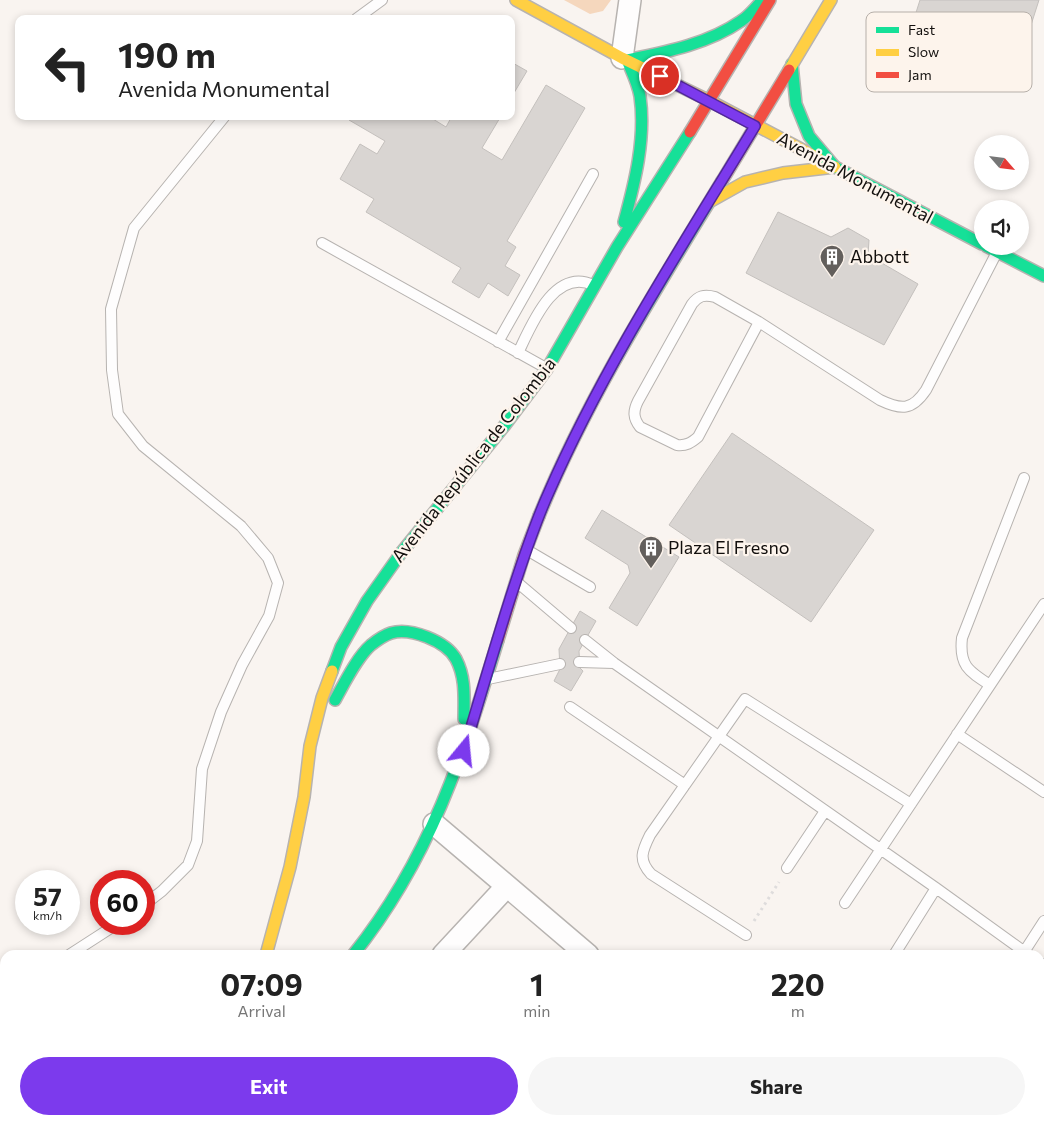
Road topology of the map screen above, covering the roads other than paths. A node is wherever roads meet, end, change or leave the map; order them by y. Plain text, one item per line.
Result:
1 (382, 0) edge
2 (516, 0) edge
3 (630, 0) edge
4 (763, 0) edge
5 (770, 0) edge
6 (832, 0) edge
7 (361, 15) edge
8 (624, 59) junction
9 (792, 64) junction
10 (710, 101) junction
11 (222, 120) edge
12 (755, 126) junction
13 (835, 167) junction
14 (593, 174) dead end
15 (709, 202) junction
16 (974, 240) edge
17 (322, 243) dead end
18 (617, 247) junction
19 (989, 255) edge
20 (1004, 255) edge
21 (1044, 276) edge
22 (596, 286) junction
23 (759, 322) junction
24 (498, 342) junction
25 (518, 353) junction
26 (547, 369) junction
27 (1024, 478) dead end
28 (526, 549) junction
29 (516, 581) junction
30 (590, 587) dead end
31 (1044, 604) edge
32 (1034, 618) junction
33 (1044, 624) edge
34 (570, 628) dead end
35 (585, 640) dead end
36 (579, 662) dead end
37 (614, 663) junction
38 (560, 664) dead end
39 (485, 680) junction
40 (990, 685) junction
41 (570, 707) dead end
42 (957, 734) junction
43 (718, 736) junction
44 (310, 746) junction
45 (464, 751) junction
46 (685, 785) junction
47 (1044, 792) edge
48 (911, 804) junction
49 (825, 811) junction
50 (434, 824) junction
51 (880, 849) junction
52 (788, 868) road end
53 (507, 886) junction
54 (936, 888) junction
55 (155, 896) edge
56 (845, 903) dead end
57 (1044, 921) edge
58 (746, 934) road end
59 (100, 935) edge
60 (77, 950) edge
61 (267, 950) edge
62 (357, 950) edge
63 (448, 950) edge
64 (582, 950) edge
65 (897, 950) edge
66 (1022, 950) edge
67 (1028, 950) edge

1 - 7 lane
2 - 8 main road, Avenida Monumental
3 - 8 street
4 - 8 main road
5 - 10 main road, Avenida República de Colombia
6 - 9 main road
8 - 10 main road, Avenida Monumental
8 - 18 main road
9 - 12 main road
9 - 13 main road
10 - 12 main road, Avenida Monumental
10 - 18 main road, Avenida República de Colombia
11 - 55 lane
12 - 13 main road, Avenida Monumental
12 - 15 main road
13 - 15 main road
13 - 16 main road, Avenida Monumental
14 - 24 lane
15 - 28 main road
17 - 24 lane
18 - 22 main road, Avenida República de Colombia
19 - 23 lane
20 - 21 main road
22 - 25 lane
22 - 26 main road, Avenida República de Colombia
23 - 23 lane
24 - 25 lane
25 - 26 lane
26 - 44 main road, Avenida República de Colombia
27 - 40 lane
28 - 29 main road
28 - 30 lane
29 - 34 lane
29 - 39 main road
31 - 32 lane
32 - 33 lane
32 - 40 lane
35 - 37 lane
36 - 37 lane
37 - 43 lane
38 - 39 lane
39 - 45 main road
40 - 42 lane
41 - 46 lane
42 - 47 lane
42 - 48 lane
43 - 46 lane
43 - 48 lane
43 - 49 lane
44 - 45 main road
44 - 61 main road, Avenida República de Colombia
45 - 50 main road
46 - 58 lane
48 - 51 lane
49 - 51 lane
49 - 52 lane
50 - 53 street
50 - 62 main road
51 - 54 lane
51 - 56 lane
53 - 63 street
53 - 64 street
54 - 65 lane
54 - 66 lane
57 - 67 lane
59 - 60 lane

